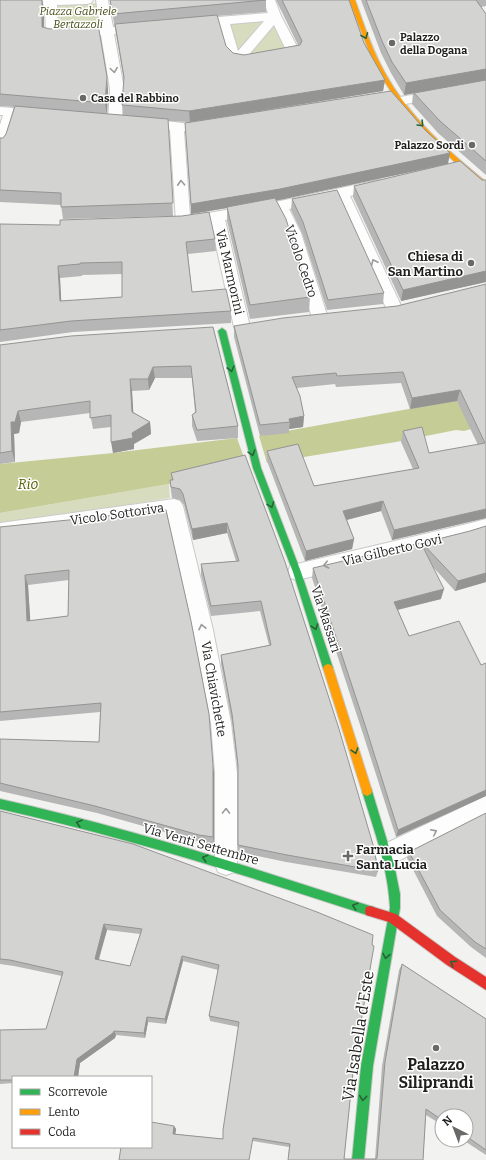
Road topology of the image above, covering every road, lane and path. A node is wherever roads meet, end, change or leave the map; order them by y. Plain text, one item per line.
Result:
1 (87, 0) edge
2 (102, 0) edge
3 (269, 0) edge
4 (352, 0) edge
5 (51, 2) junction
6 (0, 5) edge
7 (276, 16) junction
8 (223, 21) junction
9 (184, 24) edge
10 (154, 27) edge
11 (107, 32) junction
12 (238, 59) junction
13 (486, 86) edge
14 (393, 98) junction
15 (6, 111) edge
16 (48, 114) edge
17 (100, 119) edge
18 (115, 120) junction
19 (225, 123) edge
20 (177, 127) junction
21 (0, 146) edge
22 (463, 166) junction
23 (448, 169) edge
24 (395, 182) edge
25 (486, 186) edge
26 (342, 193) junction
27 (280, 206) junction
28 (217, 217) junction
29 (183, 222) junction
30 (167, 223) edge
31 (395, 310) edge
32 (320, 318) edge
33 (214, 331) joint
34 (177, 518) joint
35 (486, 526) edge
36 (0, 530) edge
37 (296, 572) junction
38 (0, 804) edge
39 (486, 806) edge
40 (386, 855) junction
41 (226, 864) junction
42 (392, 918) junction
43 (486, 984) edge
44 (358, 1160) edge

1 - 5 street
2 - 11 street
3 - 7 street
4 -> 14 street
5 - 6 street
5 - 11 street
7 - 8 street
7 - 12 street
7 - 12 street
8 - 9 street
8 - 12 street
10 - 11 street
11 -> 18 street
13 - 14 street
14 -> 22 street
15 - 16 street
15 - 21 street
17 - 18 street
18 - 20 street
19 - 20 street
29 -> 20 street
22 - 23 street
22 - 25 street
24 - 26 street
26 - 27 street
31 -> 26 street
27 - 28 street
27 - 32 street, Vicolo Cedro
28 - 29 street
28 - 33 street, Via Marmorini
29 - 30 street
33 -> 37 street, Via Massari
34 - 36 street, Vicolo Sottoriva
41 -> 34 street, Via Chiavichette
35 -> 37 street, Via Gilberto Govi
37 -> 40 street, Via Massari
41 -> 38 street, Via Venti Settembre
40 -> 39 street
40 - 42 street, Via Massari
42 -> 41 street, Via Venti Settembre
43 -> 42 street, Via Venti Settembre
42 -> 44 street, Via Isabella d'Este

